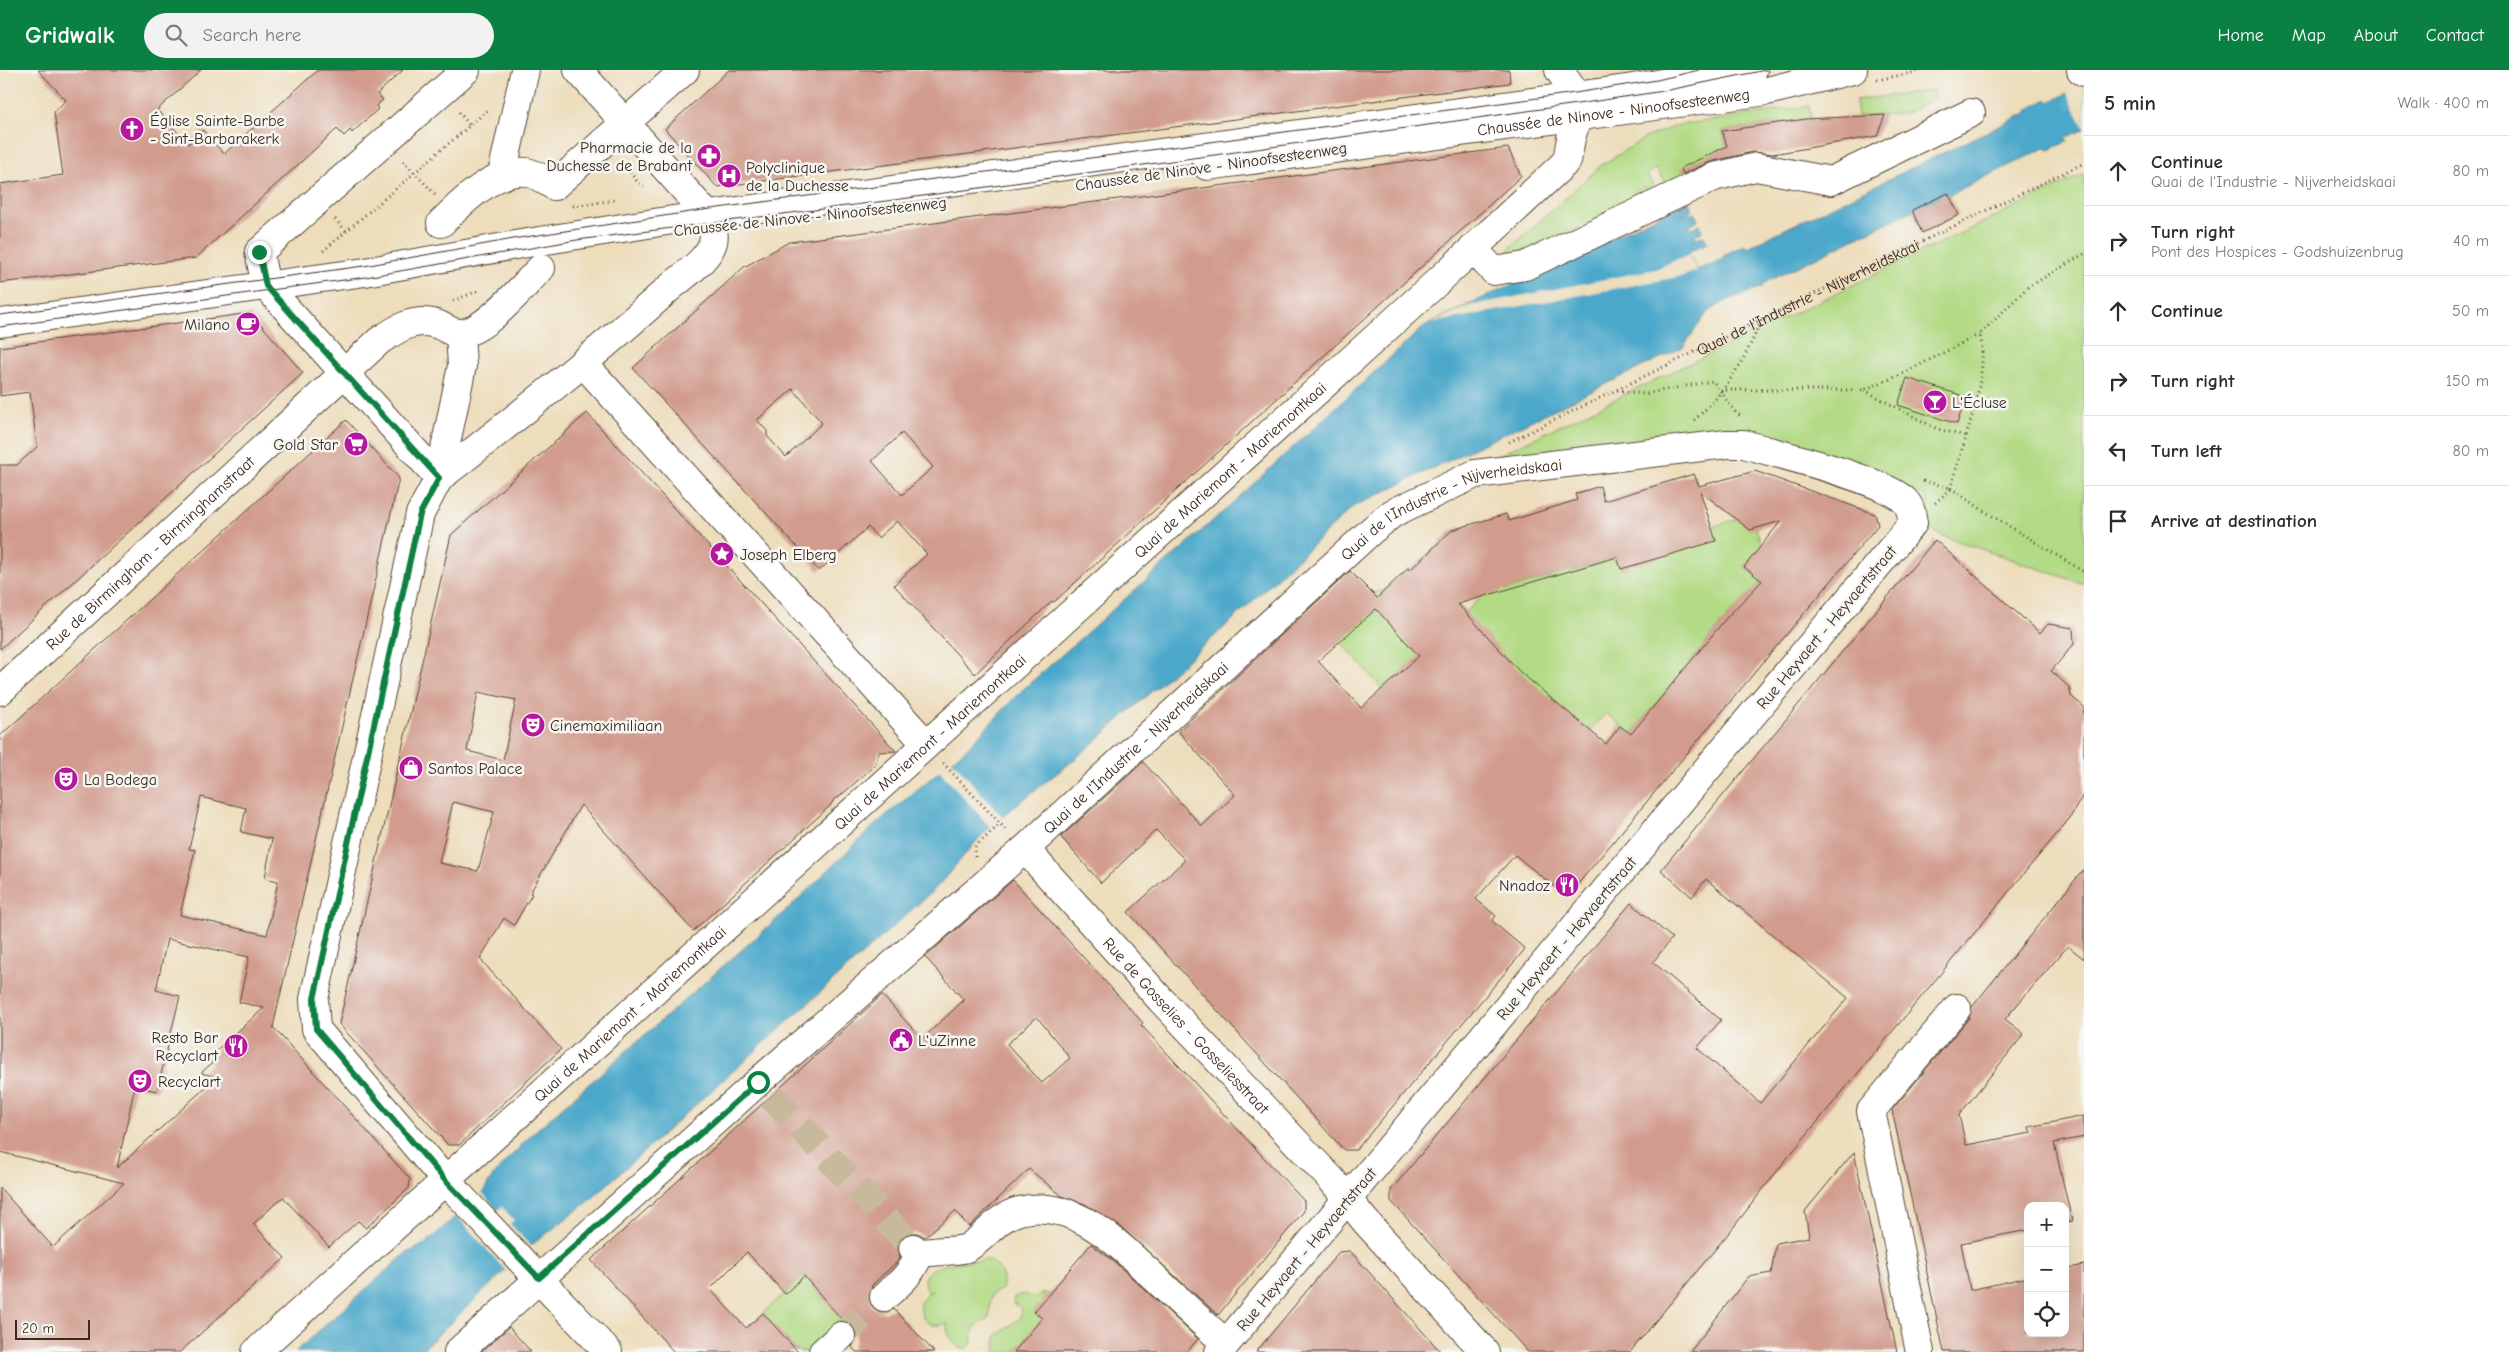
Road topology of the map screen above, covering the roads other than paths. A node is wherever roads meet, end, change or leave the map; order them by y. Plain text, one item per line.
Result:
1 (466, 70) edge
2 (524, 70) edge
3 (578, 70) edge
4 (685, 70) edge
5 (1559, 70) edge
6 (1752, 70) edge
7 (1853, 70) edge
8 (1704, 71) edge
9 (1651, 87) edge
10 (1577, 106) junction
11 (1971, 113) dead end
12 (626, 124) junction
13 (502, 174) junction
14 (440, 210) road end
15 (710, 222) junction
16 (1473, 249) junction
17 (541, 268) dead end
18 (266, 286) junction
19 (0, 319) edge
20 (0, 323) edge
21 (460, 334) junction
22 (583, 363) junction
23 (345, 374) junction
24 (439, 478) junction
25 (1912, 523) joint
26 (0, 691) edge
27 (926, 744) junction
28 (1025, 849) junction
29 (1957, 1008) dead end
30 (454, 1188) junction
31 (1348, 1199) junction
32 (530, 1271) junction
33 (884, 1297) tunnel mouth
34 (1222, 1348) edge
35 (256, 1352) edge
36 (458, 1352) edge
37 (608, 1352) edge
38 (1485, 1352) edge
39 (1920, 1352) edge

1 - 18 street
2 - 13 street
3 - 12 street
4 - 12 street
5 - 10 street
6 - 9 street, Chaussée de Ninove - Ninoofsesteenweg
7 - 9 street, Chaussée de Ninove - Ninoofsesteenweg
8 - 9 street, Chaussée de Ninove - Ninoofsesteenweg
9 - 10 street, Chaussée de Ninove - Ninoofsesteenweg
10 - 15 street, Chaussée de Ninove - Ninoofsesteenweg
10 - 16 street, Quai de Mariemont - Mariemontkaai
11 - 16 street
12 - 13 street
12 - 15 street
13 - 14 street
15 - 18 street, Chaussée de Ninove - Ninoofsesteenweg
15 - 22 street
16 - 27 street, Quai de Mariemont - Mariemontkaai
17 - 21 street
18 - 19 street
18 - 20 street
18 - 23 street
21 - 23 street, Rue de Birmingham - Birminghamstraat
21 - 24 street
22 - 24 street
22 - 27 street
23 - 24 street
23 - 26 street, Rue de Birmingham - Birminghamstraat
24 - 30 street
25 - 28 street, Quai de l'Industrie - Nijverheidskaai
25 - 31 street, Rue Heyvaert - Heyvaertstraat
27 - 30 street, Quai de Mariemont - Mariemontkaai
28 - 31 street, Rue de Gosselies - Gosseliesstraat
28 - 32 street, Quai de l'Industrie - Nijverheidskaai
29 - 39 street
30 - 32 street
30 - 35 street, Quai de Mariemont - Mariemontkaai
31 - 34 street, Rue Heyvaert - Heyvaertstraat
31 - 38 street, Rue de Gosselies - Gosseliesstraat
32 - 36 street, Quai de l'Industrie - Nijverheidskaai
32 - 37 street
33 - 34 street

